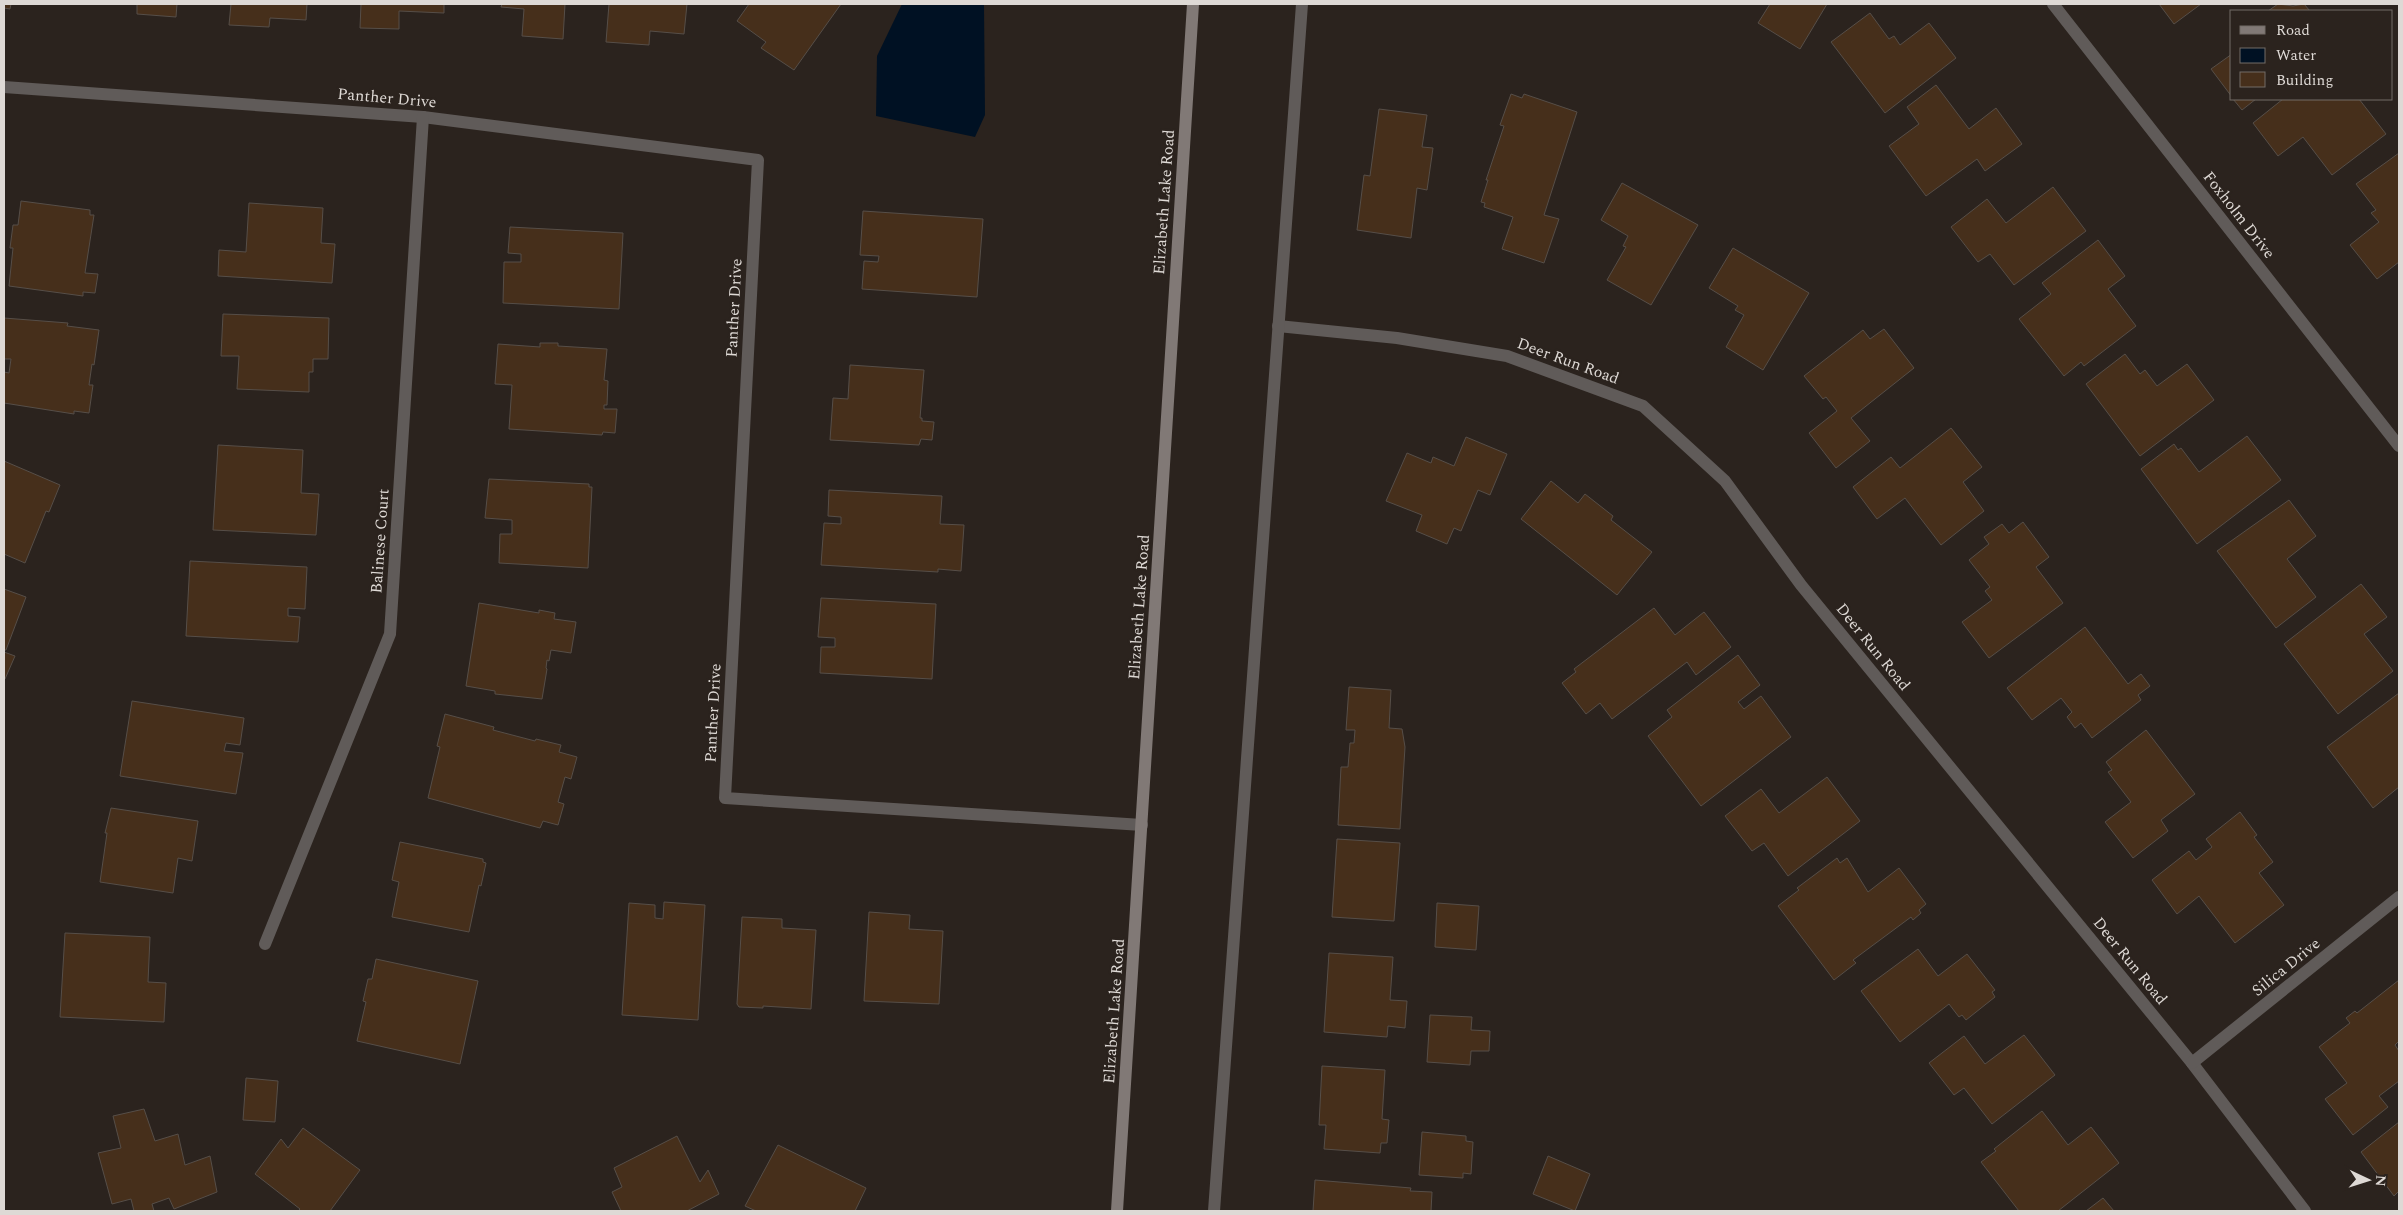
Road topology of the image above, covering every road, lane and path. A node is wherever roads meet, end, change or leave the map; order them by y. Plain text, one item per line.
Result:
1 (1193, 4) edge
2 (1302, 4) edge
3 (2053, 4) edge
4 (4, 87) edge
5 (424, 117) junction
6 (1278, 326) junction
7 (2399, 446) edge
8 (1142, 825) junction
9 (2399, 898) edge
10 (265, 944) dead end
11 (2192, 1063) junction
12 (1117, 1211) edge
13 (1214, 1211) edge
14 (2305, 1211) edge

1 - 8 main road, Elizabeth Lake Road
2 - 6 street
3 - 7 street, Foxholm Drive
4 - 5 street, Panther Drive
5 - 8 street, Panther Drive
5 - 10 street, Balinese Court
6 - 11 street, Deer Run Road
6 - 13 street
8 - 12 main road, Elizabeth Lake Road
9 - 11 street, Silica Drive
11 - 14 street, Deer Run Road

